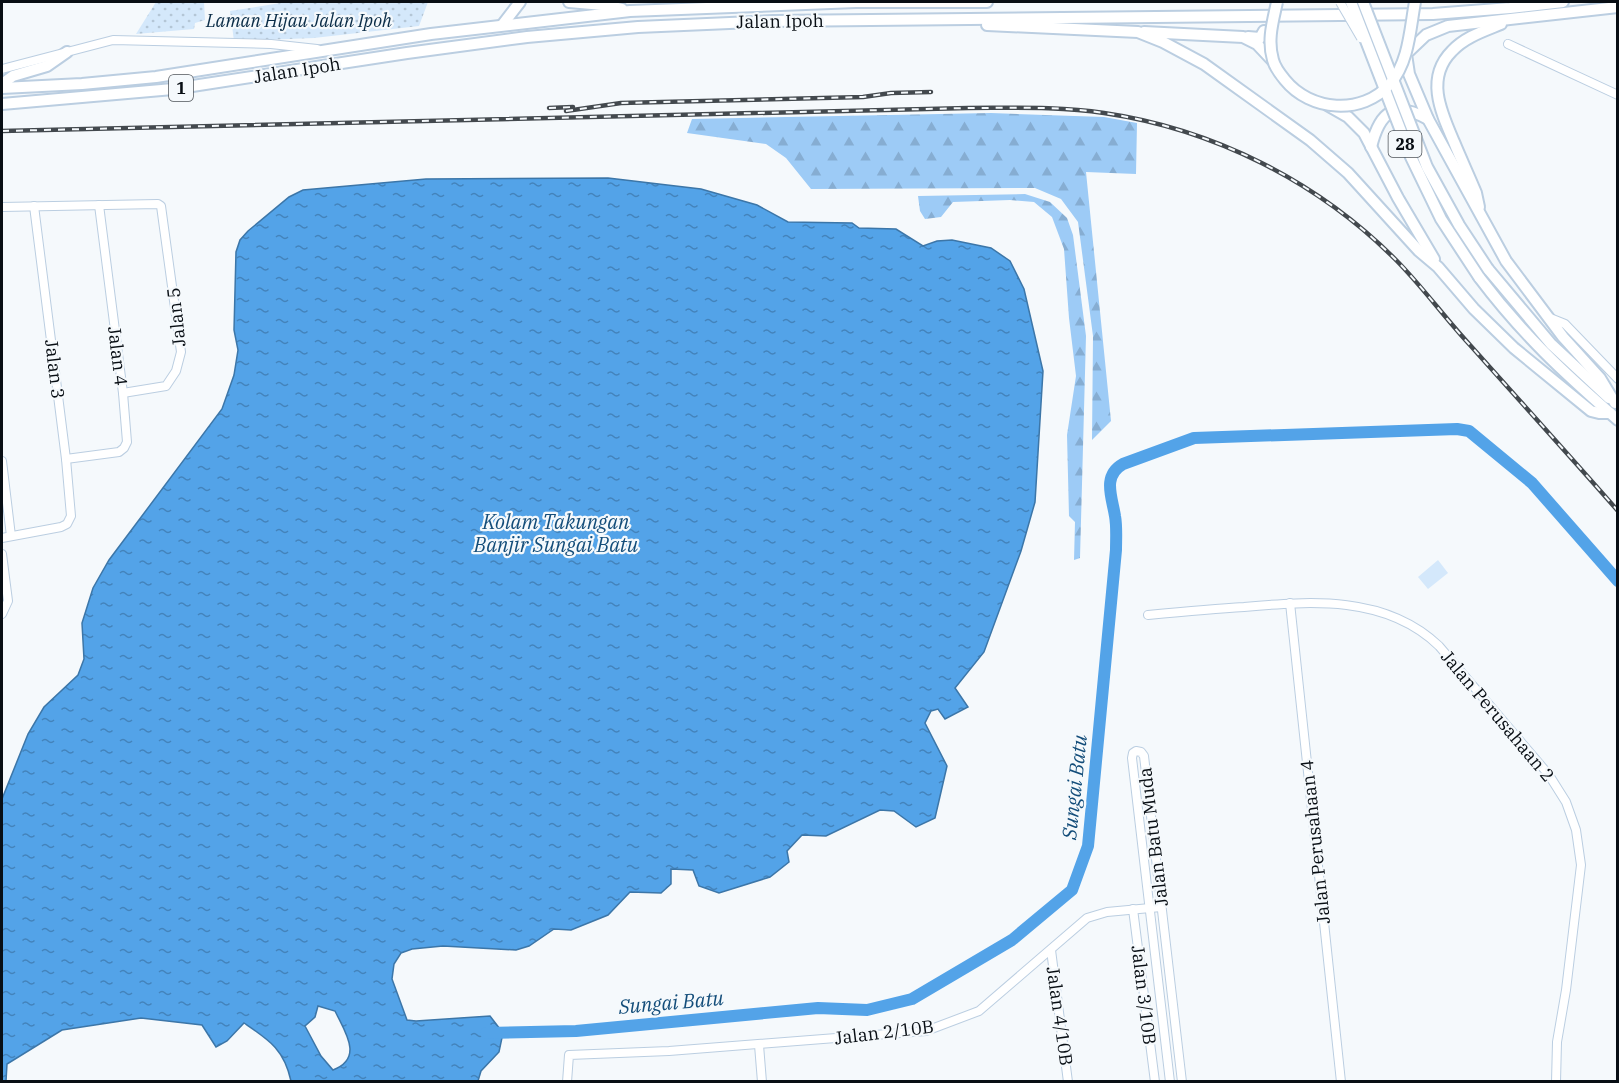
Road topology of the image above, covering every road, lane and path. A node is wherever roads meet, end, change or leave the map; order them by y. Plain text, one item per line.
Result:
1 (520, 2) edge
2 (569, 2) edge
3 (858, 2) edge
4 (987, 2) edge
5 (1269, 2) edge
6 (1277, 2) edge
7 (1340, 2) edge
8 (1352, 2) edge
9 (1363, 2) edge
10 (1415, 2) edge
11 (1563, 2) edge
12 (1617, 8) edge
13 (630, 10) junction
14 (1514, 19) junction
15 (858, 20) junction
16 (502, 24) junction
17 (1138, 32) junction
18 (1243, 37) junction
19 (1508, 44) dead end
20 (330, 51) junction
21 (67, 52) junction
22 (1406, 54) junction
23 (1372, 58) junction
24 (1273, 61) junction
25 (2, 69) edge
26 (2, 86) edge
27 (1617, 94) edge
28 (2, 104) edge
29 (1327, 105) junction
30 (1428, 119) junction
31 (1371, 147) junction
32 (99, 205) junction
33 (34, 206) junction
34 (2, 207) edge
35 (1480, 216) junction
36 (1438, 267) junction
37 (1548, 318) junction
38 (1617, 379) edge
39 (123, 393) junction
40 (1615, 410) edge
41 (66, 459) junction
42 (2, 461) edge
43 (11, 536) junction
44 (2, 538) edge
45 (2, 554) edge
46 (1290, 603) junction
47 (2, 614) edge
48 (1148, 615) dead end
49 (1161, 907) junction
50 (1148, 908) junction
51 (1133, 909) junction
52 (1051, 950) junction
53 (759, 1045) junction
54 (567, 1082) edge
55 (762, 1082) edge
56 (1068, 1082) edge
57 (1155, 1082) edge
58 (1170, 1082) edge
59 (1182, 1082) edge
60 (1341, 1082) edge
61 (1556, 1082) edge

1 - 16 highway
2 - 13 highway
3 - 4 highway, Jalan Ipoh / 1
3 - 13 highway, Jalan Ipoh / 1
5 - 18 highway
6 - 24 highway, bridge
7 - 23 street, bridge
8 - 23 highway, 28, bridge
9 - 40 highway, 28, bridge
10 - 22 highway, bridge
11 - 15 highway, Jalan Ipoh / 1
12 - 14 highway
13 - 16 highway, Jalan Ipoh / 1
14 - 22 highway
14 - 35 highway
15 - 17 highway
15 - 28 highway, Jalan Ipoh / 1
16 - 20 highway, Jalan Ipoh / 1
17 - 18 highway
17 - 36 highway
18 - 24 highway
19 - 27 street
20 - 21 street
20 - 26 highway, Jalan Ipoh / 1
21 - 25 street
21 - 26 highway
22 - 29 highway, bridge
22 - 30 highway
23 - 40 highway, 28, bridge
24 - 29 highway, bridge
29 - 31 highway
30 - 31 highway
30 - 35 highway
31 - 36 highway
32 - 33 street
32 - 39 street, Jalan 4
32 - 39 street, Jalan 5
33 - 34 street
33 - 41 street, Jalan 3
35 - 37 highway
36 - 40 highway
37 - 38 street
37 - 40 highway
39 - 41 street, Jalan 4
41 - 43 street, Jalan 3
42 - 43 street
43 - 44 street
45 - 47 street
46 - 48 street, Jalan Perusahaan 2
46 - 60 street, Jalan Perusahaan 4
46 - 61 street, Jalan Perusahaan 2
49 - 50 street, Jalan 2/10B
49 - 50 street, Jalan Batu Muda
49 - 59 street, Jalan Batu Muda
50 - 51 street, Jalan 2/10B
50 - 58 street, Jalan Batu Muda
51 - 52 street, Jalan 2/10B
51 - 57 street, Jalan 3/10B
52 - 53 street, Jalan 2/10B
52 - 56 street, Jalan 4/10B
53 - 54 street, Jalan 2/10B
53 - 55 street

